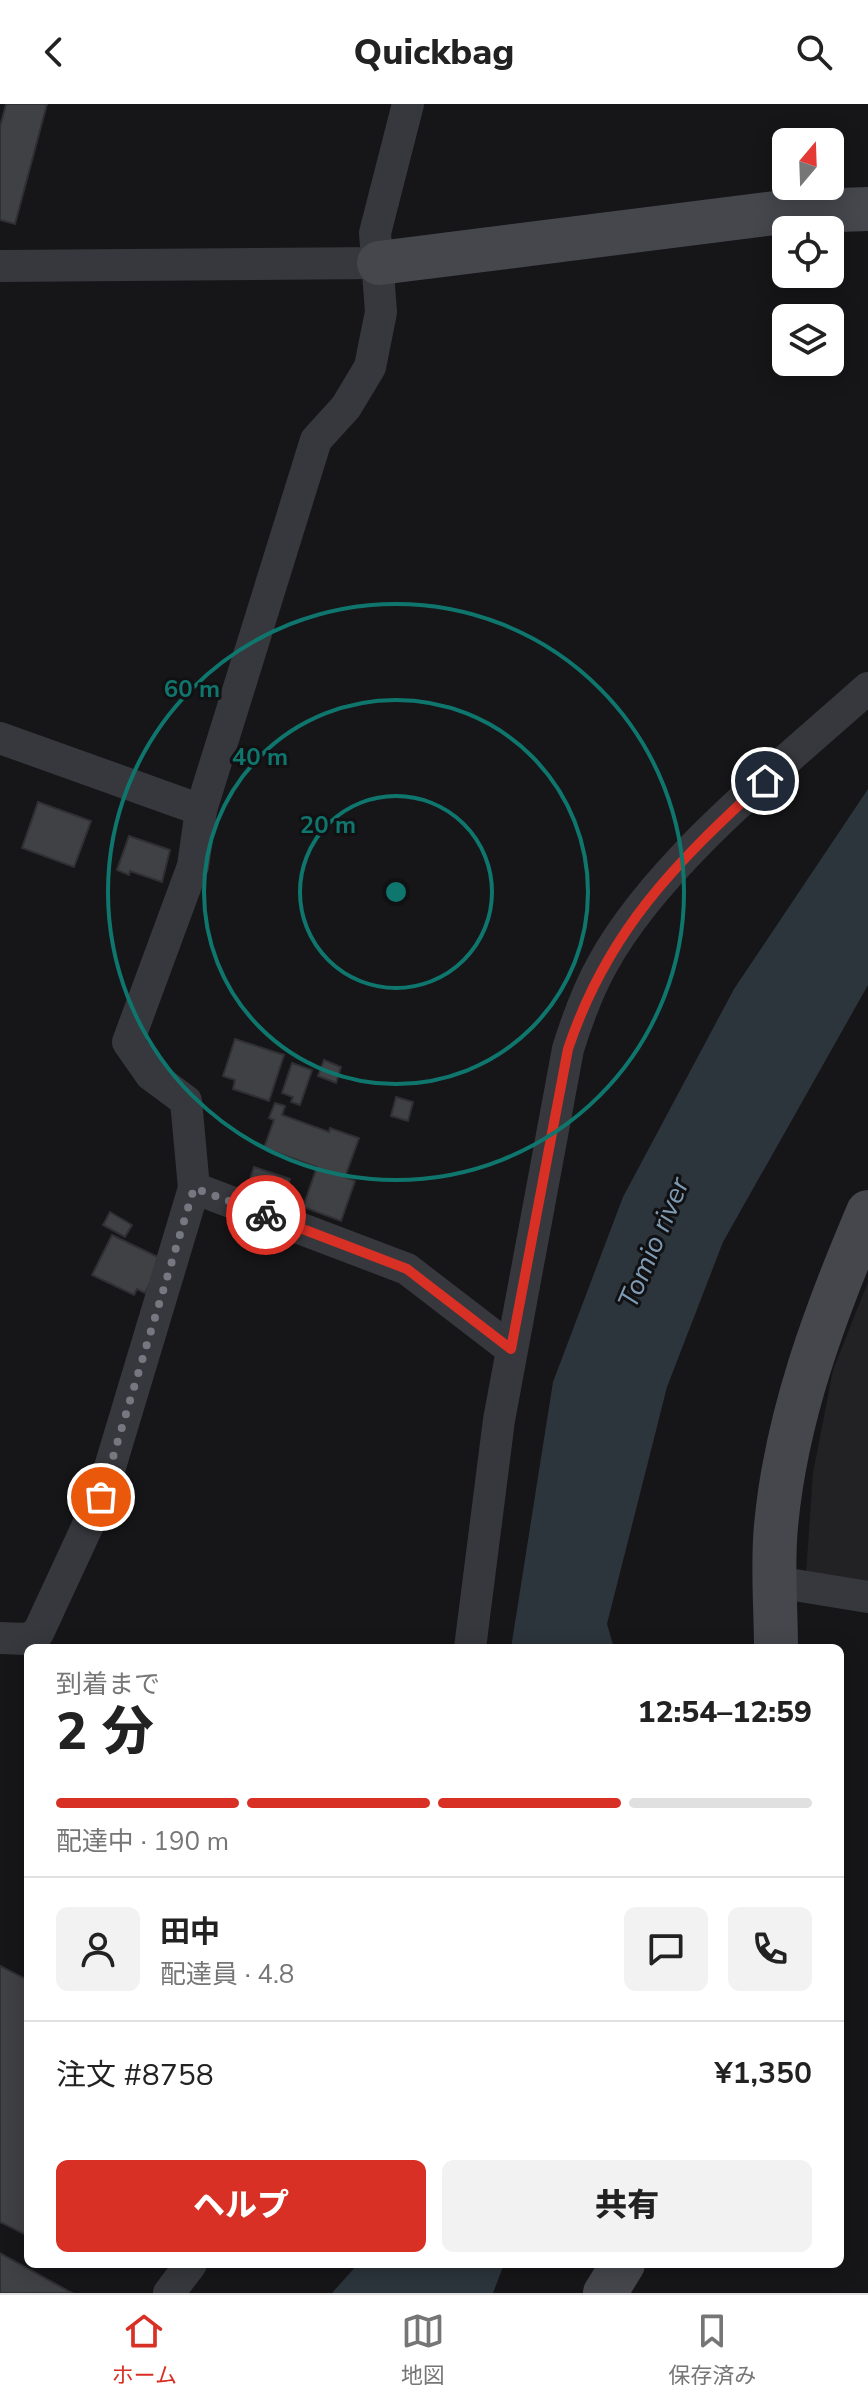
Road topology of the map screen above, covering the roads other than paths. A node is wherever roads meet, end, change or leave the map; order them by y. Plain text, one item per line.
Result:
1 (408, 104) edge
2 (868, 209) edge
3 (379, 263) junction
4 (0, 266) edge
5 (868, 688) edge
6 (0, 738) edge
7 (201, 810) junction
8 (194, 1188) junction
9 (868, 1212) edge
10 (511, 1349) junction
11 (776, 1582) junction
12 (868, 1597) edge
13 (0, 1638) edge
14 (471, 1644) edge
15 (776, 1644) edge
16 (188, 2268) edge
17 (621, 2268) edge
18 (169, 2293) edge
19 (605, 2293) edge

1 - 3 street
2 - 3 street
3 - 4 street
3 - 7 street
5 - 10 street
6 - 7 street
7 - 8 street
8 - 10 street
8 - 13 street
9 - 11 street
10 - 14 street
11 - 12 street
11 - 15 street
16 - 18 street
17 - 19 street

